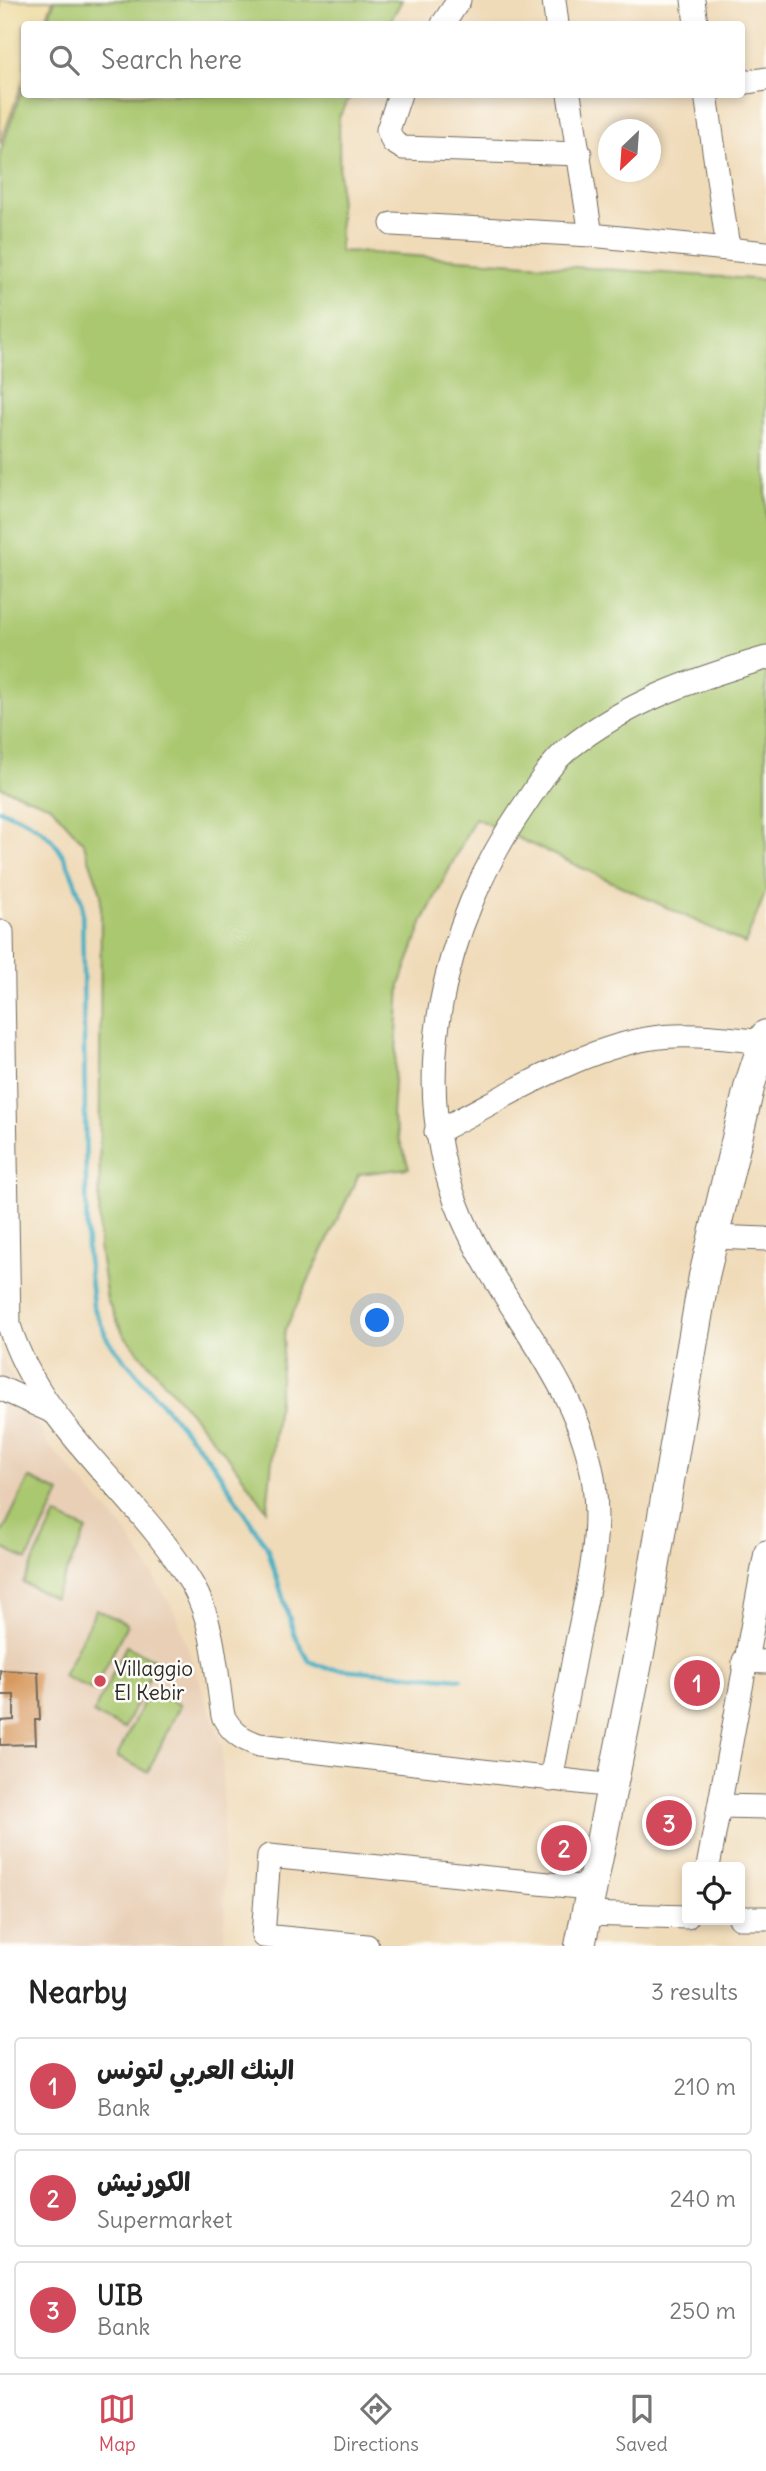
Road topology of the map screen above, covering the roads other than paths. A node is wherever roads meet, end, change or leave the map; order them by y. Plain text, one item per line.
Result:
1 (459, 0) edge
2 (554, 0) edge
3 (693, 0) edge
4 (445, 21) edge
5 (558, 21) edge
6 (696, 21) edge
7 (766, 79) edge
8 (745, 82) edge
9 (399, 98) edge
10 (570, 98) edge
11 (707, 98) edge
12 (580, 154) junction
13 (392, 224) dead end
14 (591, 235) junction
15 (728, 248) junction
16 (766, 253) edge
17 (766, 658) edge
18 (2, 932) edge
19 (765, 1038) edge
20 (436, 1132) junction
21 (713, 1237) junction
22 (766, 1239) edge
23 (0, 1388) edge
24 (57, 1414) junction
25 (766, 1552) edge
26 (755, 1662) edge
27 (551, 1780) junction
28 (613, 1786) junction
29 (720, 1806) junction
30 (766, 1807) edge
31 (709, 1862) edge
32 (587, 1901) junction
33 (682, 1916) edge
34 (745, 1918) edge
35 (766, 1918) edge
36 (368, 1946) edge
37 (580, 1946) edge

1 - 4 street
2 - 5 street
3 - 6 street
7 - 8 street
9 - 12 street
10 - 12 street
11 - 15 street
12 - 14 street
13 - 14 street
14 - 15 street
15 - 16 street
17 - 20 street
18 - 24 street
19 - 20 street
19 - 21 main road
20 - 27 street
21 - 22 street
21 - 28 main road
23 - 24 street
24 - 27 street
25 - 26 street
26 - 29 street
27 - 28 street
28 - 32 main road
29 - 30 street
29 - 31 street
32 - 33 street
32 - 36 street
32 - 37 main road
34 - 35 street

